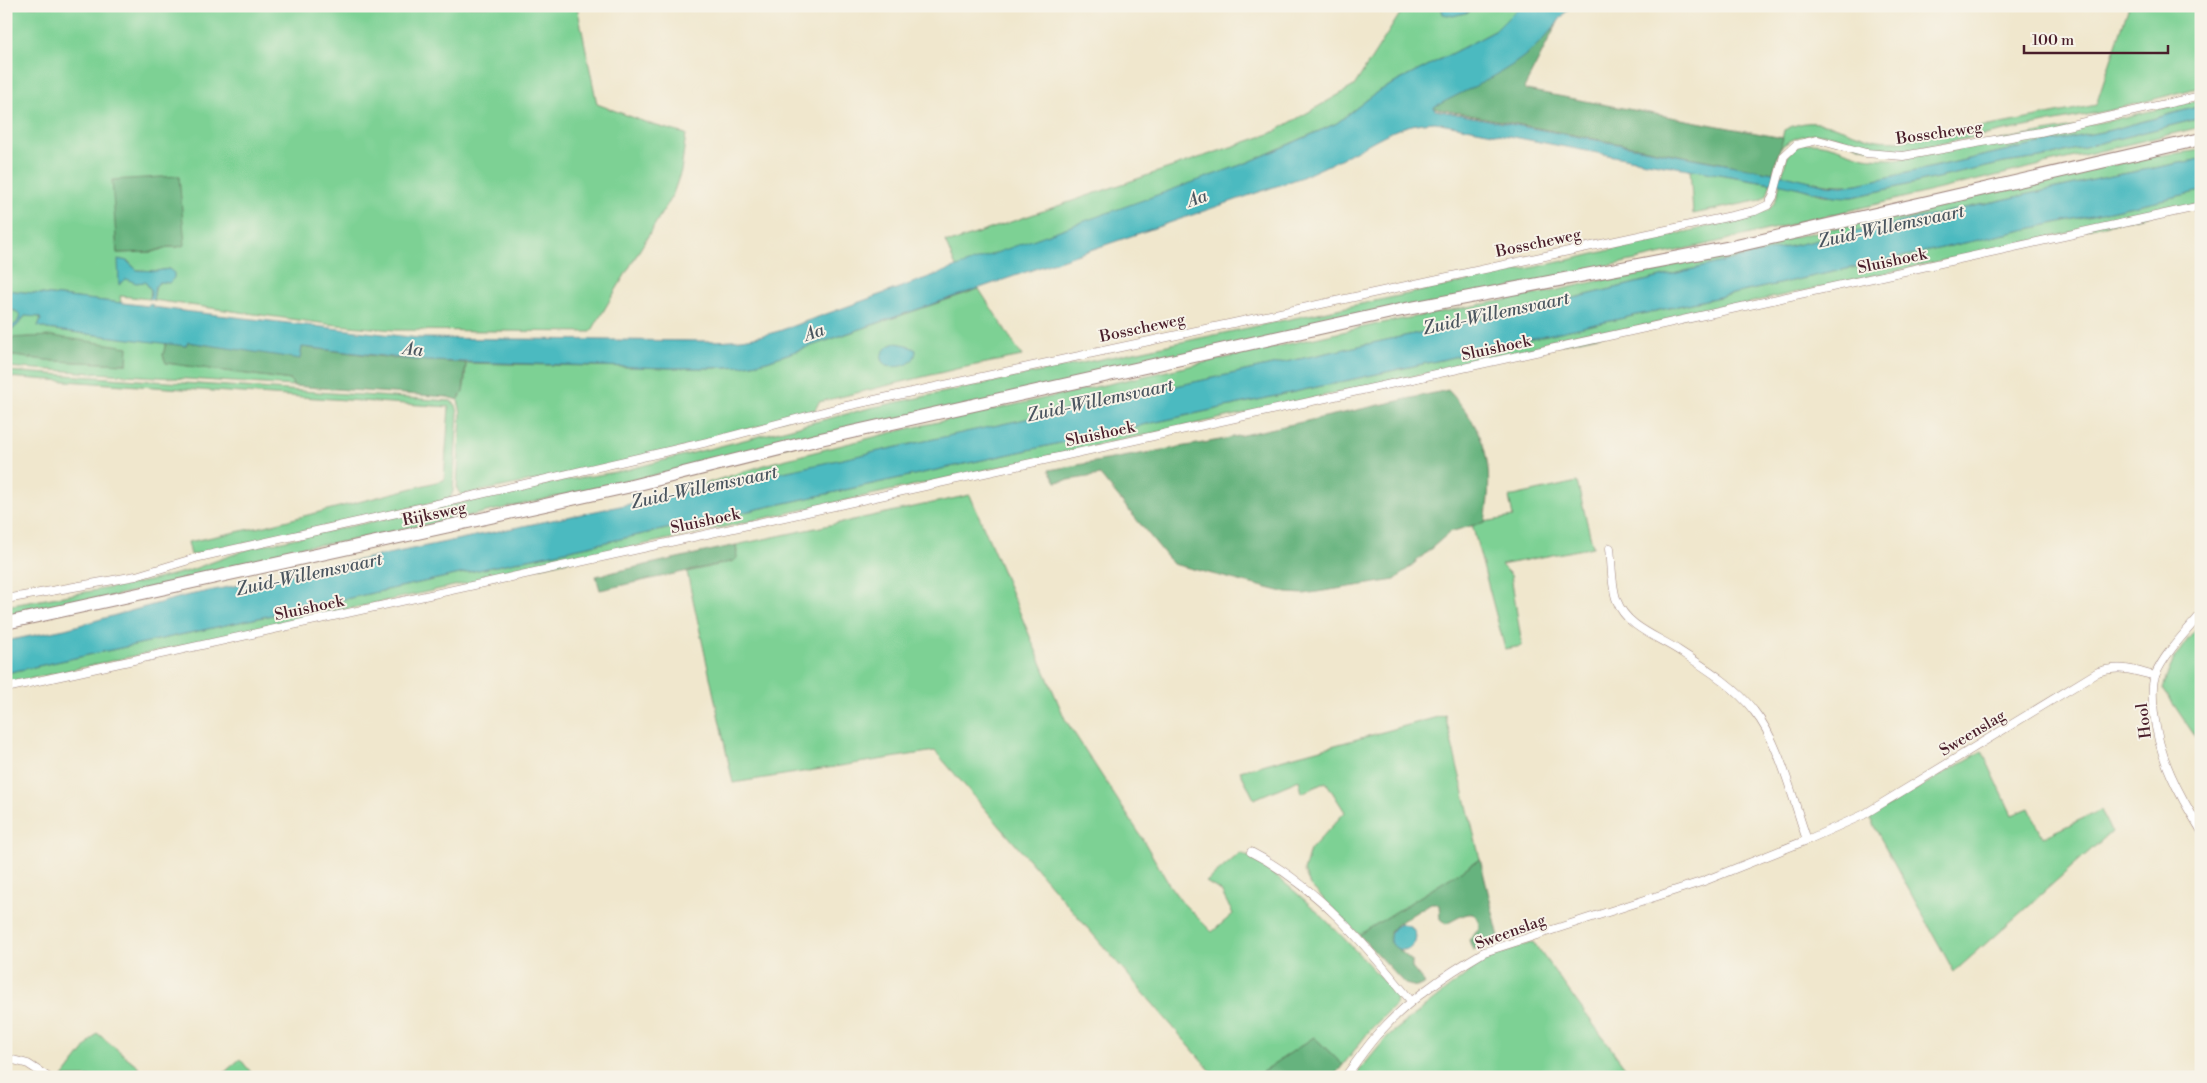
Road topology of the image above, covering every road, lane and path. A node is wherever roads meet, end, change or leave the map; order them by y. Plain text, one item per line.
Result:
1 (2201, 96) edge
2 (2201, 139) edge
3 (2201, 206) edge
4 (842, 407) joint
5 (1610, 548) dead end
6 (6, 598) edge
7 (2201, 614) edge
8 (6, 623) edge
9 (2155, 676) junction
10 (6, 688) edge
11 (2201, 830) edge
12 (1807, 840) junction
13 (1251, 852) dead end
14 (1411, 1001) junction
15 (6, 1058) edge
16 (48, 1077) edge
17 (1345, 1077) edge

1 - 4 street, Bosscheweg
2 - 8 main road, Rijksweg
3 - 10 street, Sluishoek
4 - 6 street, Rijksweg
5 - 12 street
7 - 9 street, Hool
9 - 11 street, Hool
9 - 12 street, Sweenslag
12 - 14 street, Sweenslag
13 - 14 street
14 - 17 street, Sweenslag
15 - 16 street

